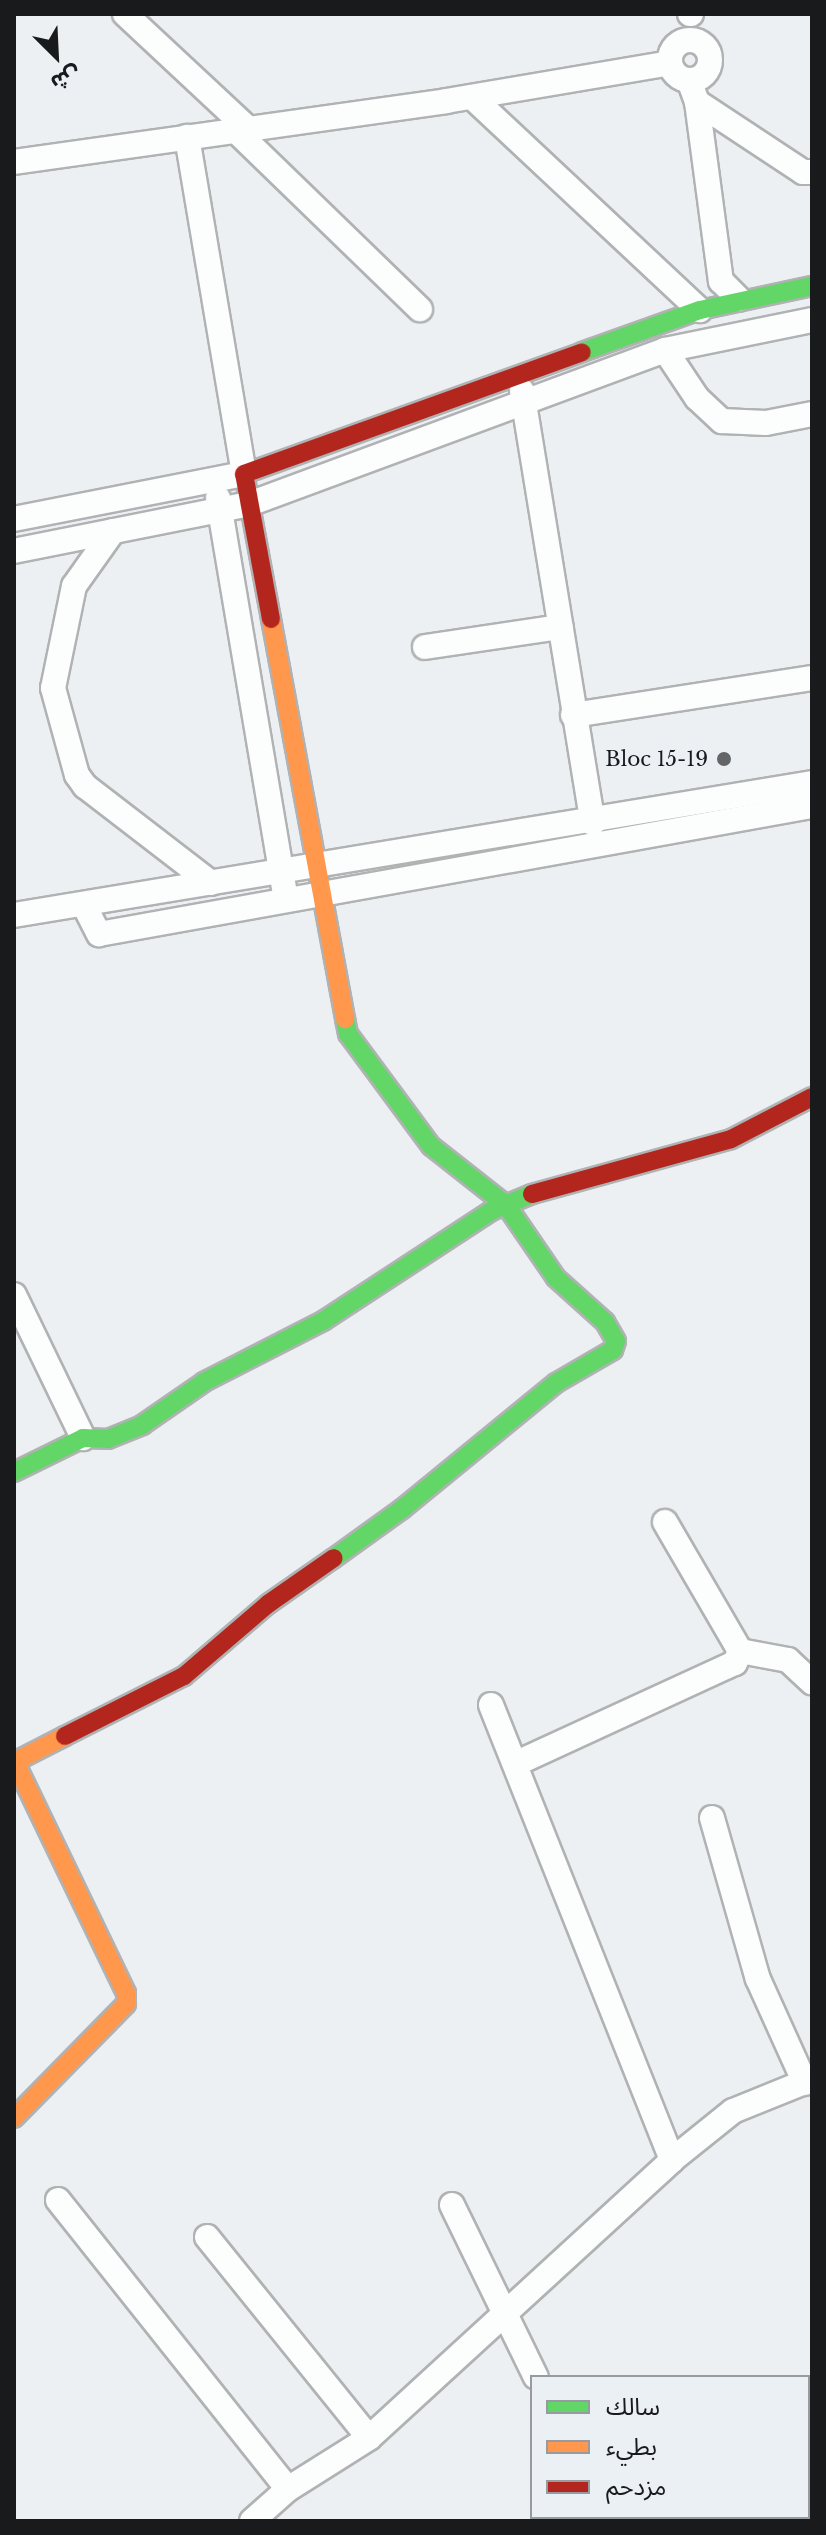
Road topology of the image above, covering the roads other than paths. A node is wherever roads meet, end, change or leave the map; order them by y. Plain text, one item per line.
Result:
1 (125, 14) edge
2 (690, 14) edge
3 (690, 39) junction
4 (670, 63) junction
5 (693, 91) junction
6 (472, 97) junction
7 (240, 128) junction
8 (187, 137) junction
9 (14, 162) edge
10 (812, 172) edge
11 (812, 286) edge
12 (739, 299) junction
13 (420, 309) dead end
14 (700, 310) junction
15 (812, 320) edge
16 (665, 350) junction
17 (521, 378) junction
18 (523, 405) junction
19 (812, 414) edge
20 (244, 474) junction
21 (215, 480) junction
22 (249, 504) junction
23 (220, 511) junction
24 (14, 519) edge
25 (113, 531) junction
26 (14, 551) edge
27 (561, 627) junction
28 (425, 647) dead end
29 (812, 678) edge
30 (573, 715) junction
31 (812, 783) edge
32 (812, 806) edge
33 (593, 823) junction
34 (315, 866) junction
35 (282, 872) junction
36 (211, 883) junction
37 (321, 896) junction
38 (286, 902) junction
39 (84, 905) junction
40 (14, 915) edge
41 (812, 1097) edge
42 (506, 1205) junction
43 (14, 1295) edge
44 (83, 1438) junction
45 (14, 1472) edge
46 (665, 1522) dead end
47 (740, 1651) junction
48 (810, 1680) edge
49 (491, 1705) dead end
50 (515, 1764) junction
51 (15, 1768) edge
52 (712, 1818) dead end
53 (808, 2081) edge
54 (14, 2118) edge
55 (672, 2160) junction
56 (58, 2200) dead end
57 (452, 2205) dead end
58 (207, 2237) dead end
59 (506, 2313) junction
60 (535, 2375) edge
61 (369, 2438) junction
62 (288, 2489) junction
63 (252, 2521) edge

1 - 7 street
2 - 3 street
3 - 4 street
3 - 5 street
4 - 5 street
4 - 6 street
5 - 10 street
5 - 12 street
6 - 7 street
6 - 14 street
7 - 8 street
7 - 13 street
8 - 9 street
8 - 20 street
11 - 12 street
12 - 14 street
14 - 17 street
15 - 16 street
16 - 18 street
16 - 19 street
17 - 18 street
17 - 20 street
18 - 22 street
18 - 27 street
20 - 21 street
20 - 22 street
21 - 23 street
21 - 24 street
22 - 23 street
22 - 34 street
23 - 25 street
23 - 35 street
25 - 26 street
25 - 36 street
27 - 28 street
27 - 30 street
29 - 30 street
30 - 33 street
31 - 33 street
32 - 37 street
33 - 34 street
34 - 35 street
34 - 37 street
35 - 36 street
35 - 38 street
36 - 39 street
37 - 38 street
37 - 42 street
38 - 39 street
39 - 40 street
41 - 42 street
42 - 44 street
42 - 51 street
43 - 44 street
44 - 45 street
46 - 47 street
47 - 48 street
47 - 50 street
49 - 50 street
50 - 55 street
51 - 54 street
52 - 53 street
53 - 55 street
55 - 59 street
56 - 62 street
57 - 59 street
58 - 61 street
59 - 60 street
59 - 61 street
61 - 62 street
62 - 63 street

